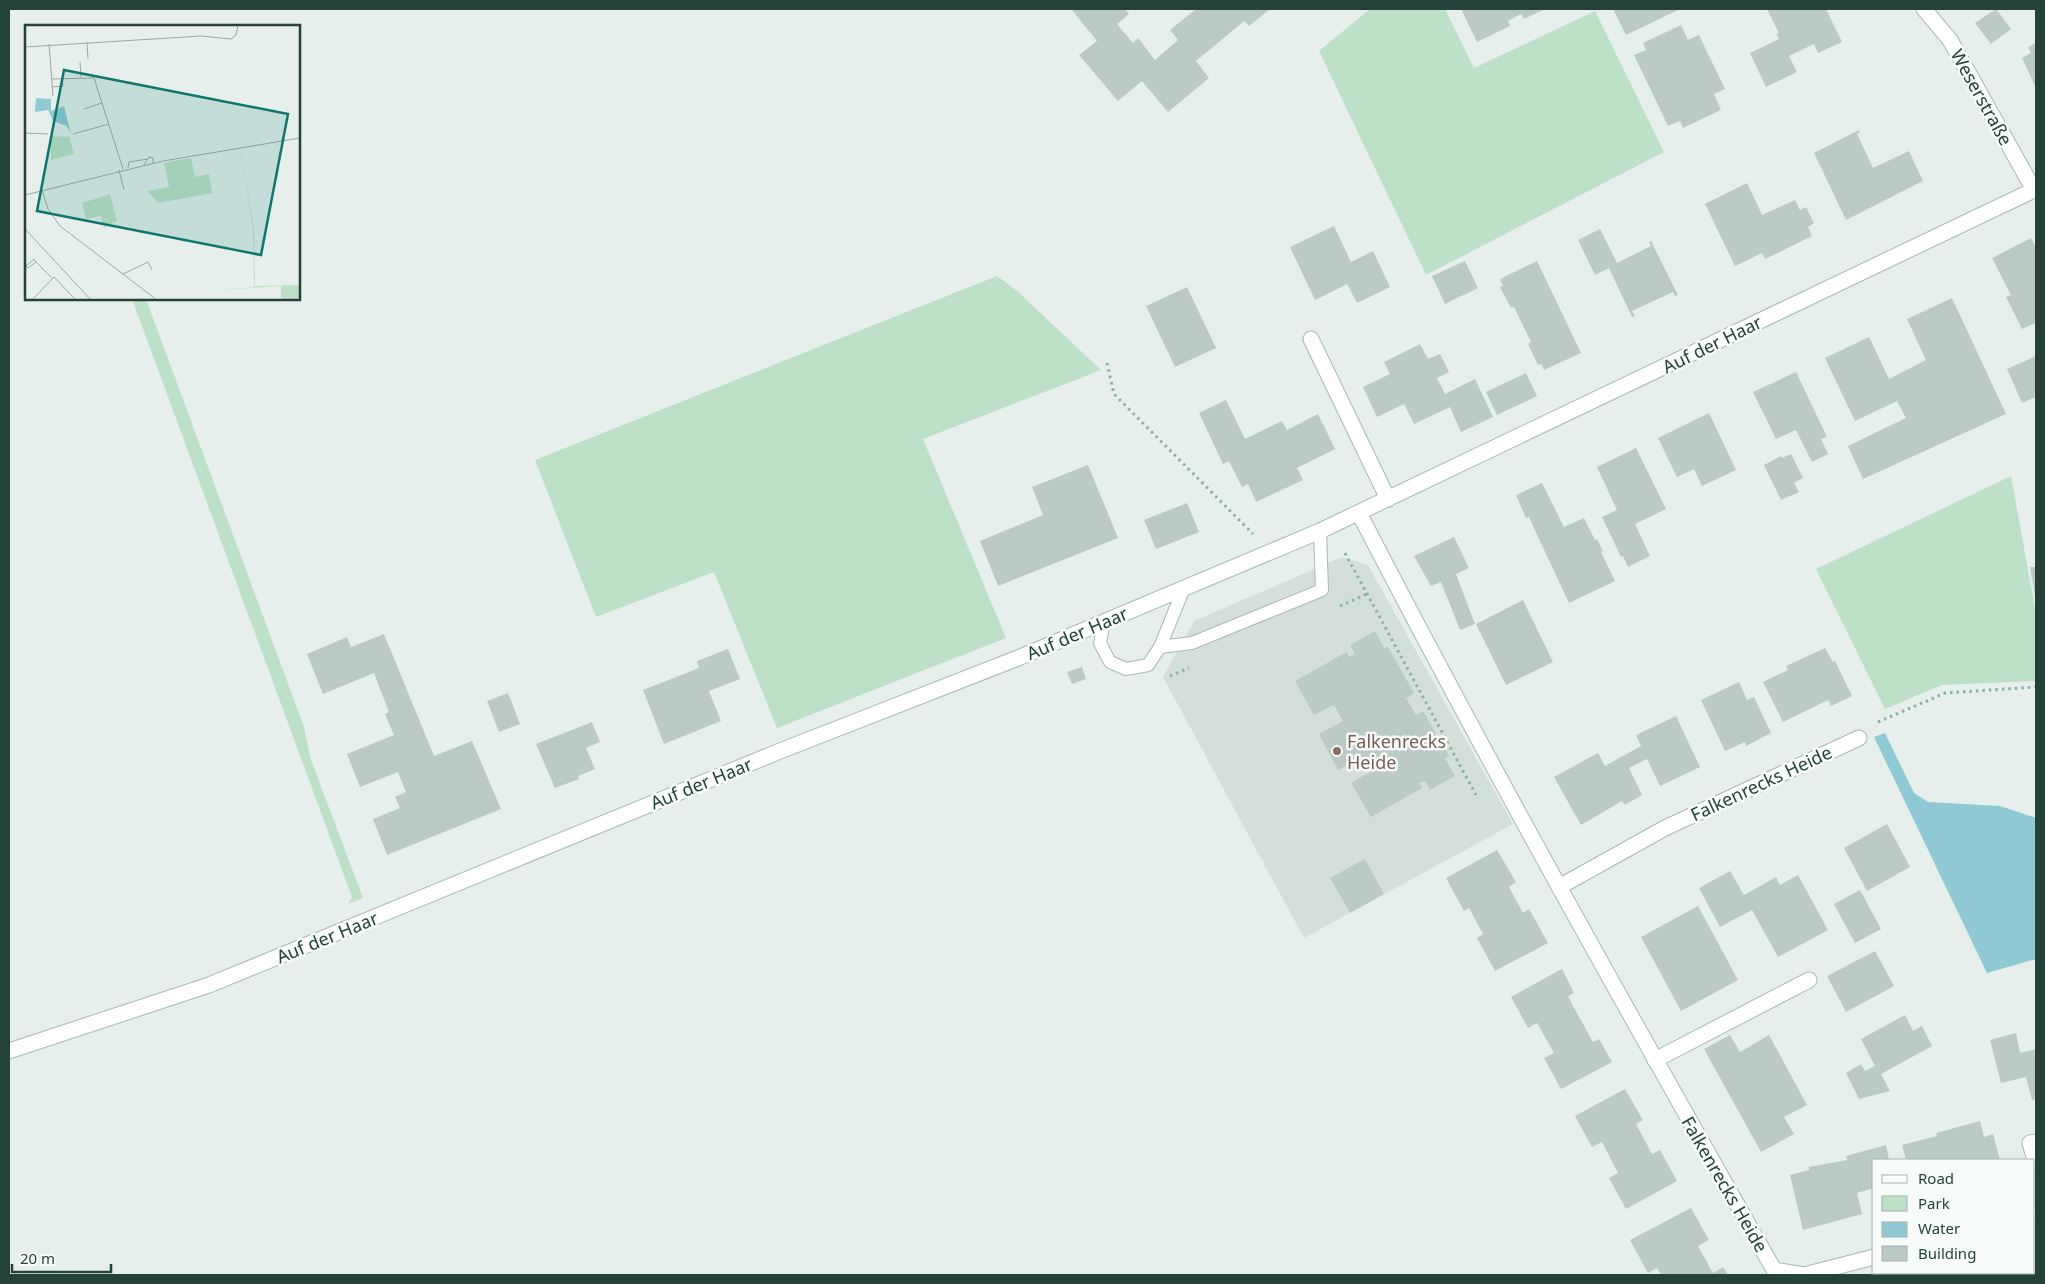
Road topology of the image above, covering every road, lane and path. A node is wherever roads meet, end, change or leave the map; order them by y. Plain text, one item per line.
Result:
1 (1924, 9) edge
2 (2035, 190) edge
3 (1311, 339) dead end
4 (1107, 363) dead end
5 (1388, 499) junction
6 (1359, 513) junction
7 (1325, 528) junction
8 (1267, 553) junction
9 (1184, 588) junction
10 (1104, 622) junction
11 (1160, 647) junction
12 (2036, 687) edge
13 (1859, 738) joint
14 (1476, 795) dead end
15 (1559, 888) junction
16 (1809, 980) dead end
17 (9, 1051) edge
18 (1655, 1060) junction
19 (2036, 1142) edge
20 (2035, 1159) edge
21 (1872, 1258) edge

1 - 2 street, Weserstraße
2 - 5 street, Auf der Haar
3 - 5 street
4 - 8 path
5 - 6 street, Auf der Haar
6 - 7 street, Auf der Haar
6 - 15 street, Falkenrecks Heide
7 - 8 street, Auf der Haar
7 - 11 lane
7 - 14 path
8 - 9 street, Auf der Haar
9 - 10 street, Auf der Haar
9 - 11 lane
10 - 11 lane
10 - 17 street, Auf der Haar
12 - 13 path
13 - 15 street, Falkenrecks Heide
15 - 18 street, Falkenrecks Heide
16 - 18 street
18 - 21 street, Falkenrecks Heide
19 - 20 street

